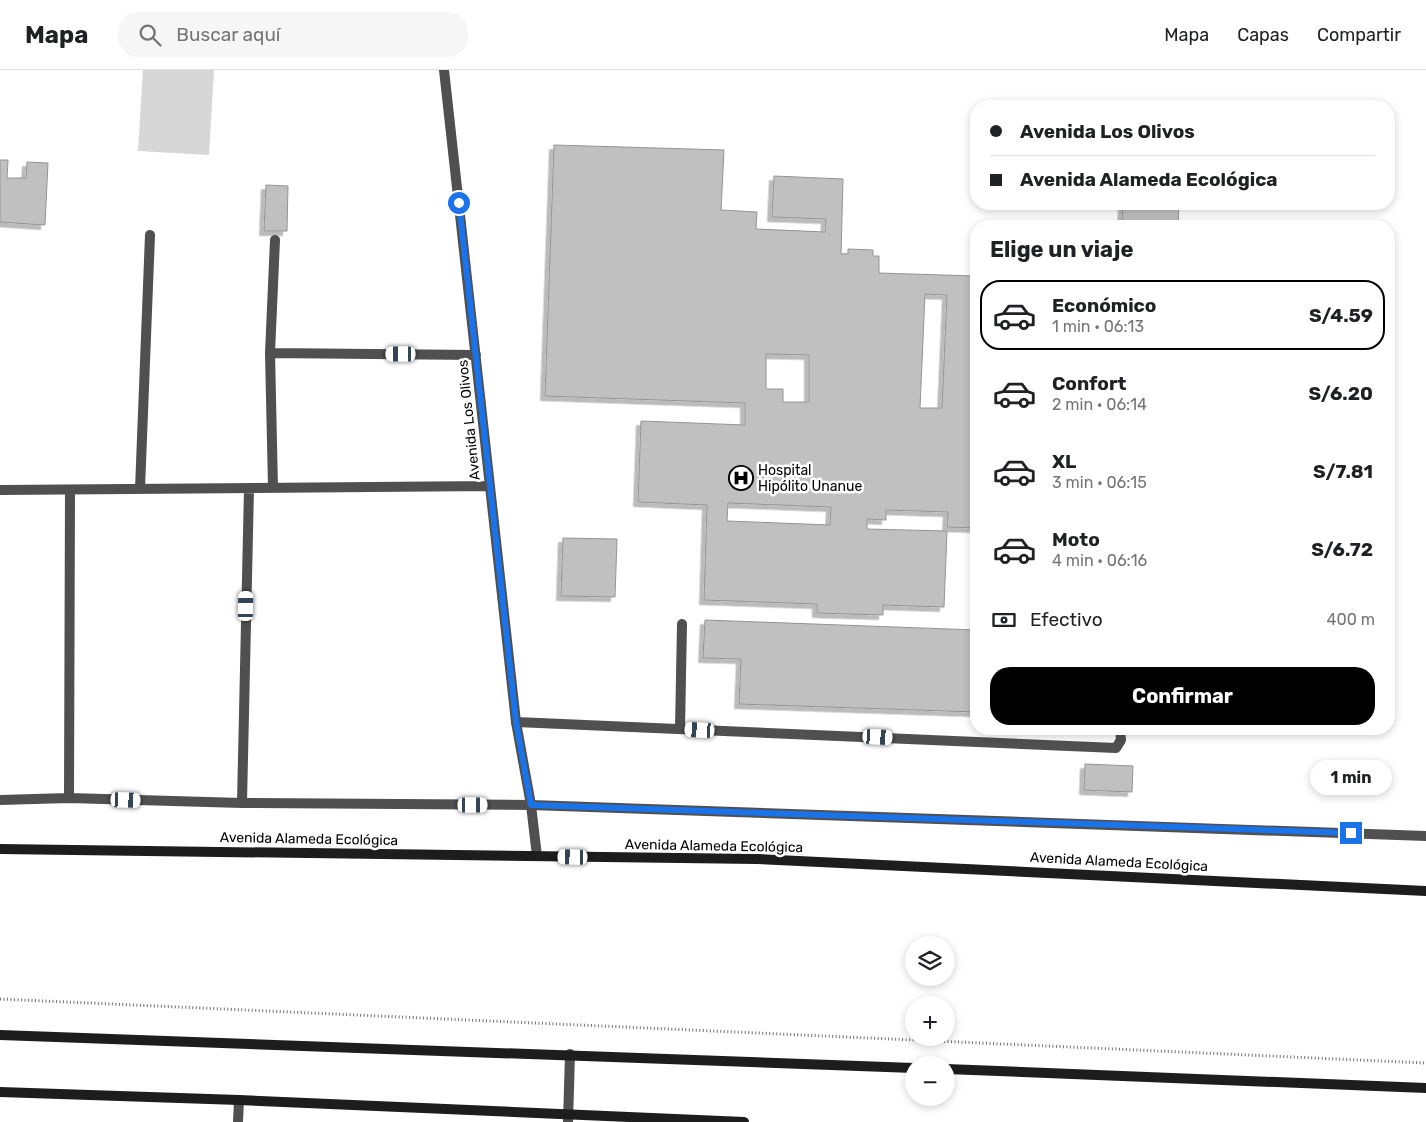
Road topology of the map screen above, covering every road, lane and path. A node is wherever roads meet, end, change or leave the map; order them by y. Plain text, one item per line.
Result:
1 (444, 70) edge
2 (150, 235) dead end
3 (275, 240) dead end
4 (270, 353) junction
5 (476, 355) junction
6 (490, 486) junction
7 (249, 488) junction
8 (273, 488) junction
9 (140, 489) junction
10 (0, 490) edge
11 (70, 490) junction
12 (682, 624) dead end
13 (516, 722) junction
14 (680, 729) junction
15 (1121, 735) edge
16 (69, 798) junction
17 (0, 800) edge
18 (242, 803) junction
19 (531, 805) junction
20 (1426, 836) edge
21 (0, 849) edge
22 (537, 856) junction
23 (1426, 890) edge
24 (0, 999) edge
25 (0, 1035) edge
26 (570, 1054) junction
27 (1426, 1064) edge
28 (905, 1068) edge
29 (955, 1069) edge
30 (1426, 1088) edge
31 (0, 1092) edge
32 (239, 1100) junction
33 (569, 1118) edge
34 (238, 1122) edge
35 (744, 1122) edge

1 - 5 street, Avenida Los Olivos
2 - 9 street
3 - 4 street
4 - 5 street
4 - 8 street
5 - 6 street, Avenida Los Olivos
6 - 8 street
6 - 13 street, Avenida Los Olivos
7 - 8 street
7 - 9 street
7 - 18 street
9 - 11 street
10 - 11 street
11 - 16 street
12 - 14 street
13 - 14 street
13 - 19 street, Avenida Los Olivos
14 - 15 street
16 - 17 street
16 - 18 street
18 - 19 street
19 - 20 street
19 - 22 street, Avenida Los Olivos
21 - 22 main road, Avenida Alameda Ecológica
22 - 23 main road, Avenida Alameda Ecológica
24 - 27 path
25 - 26 main road
26 - 28 main road
26 - 33 street
29 - 30 main road
31 - 32 main road
32 - 33 main road
32 - 34 street
33 - 35 main road

